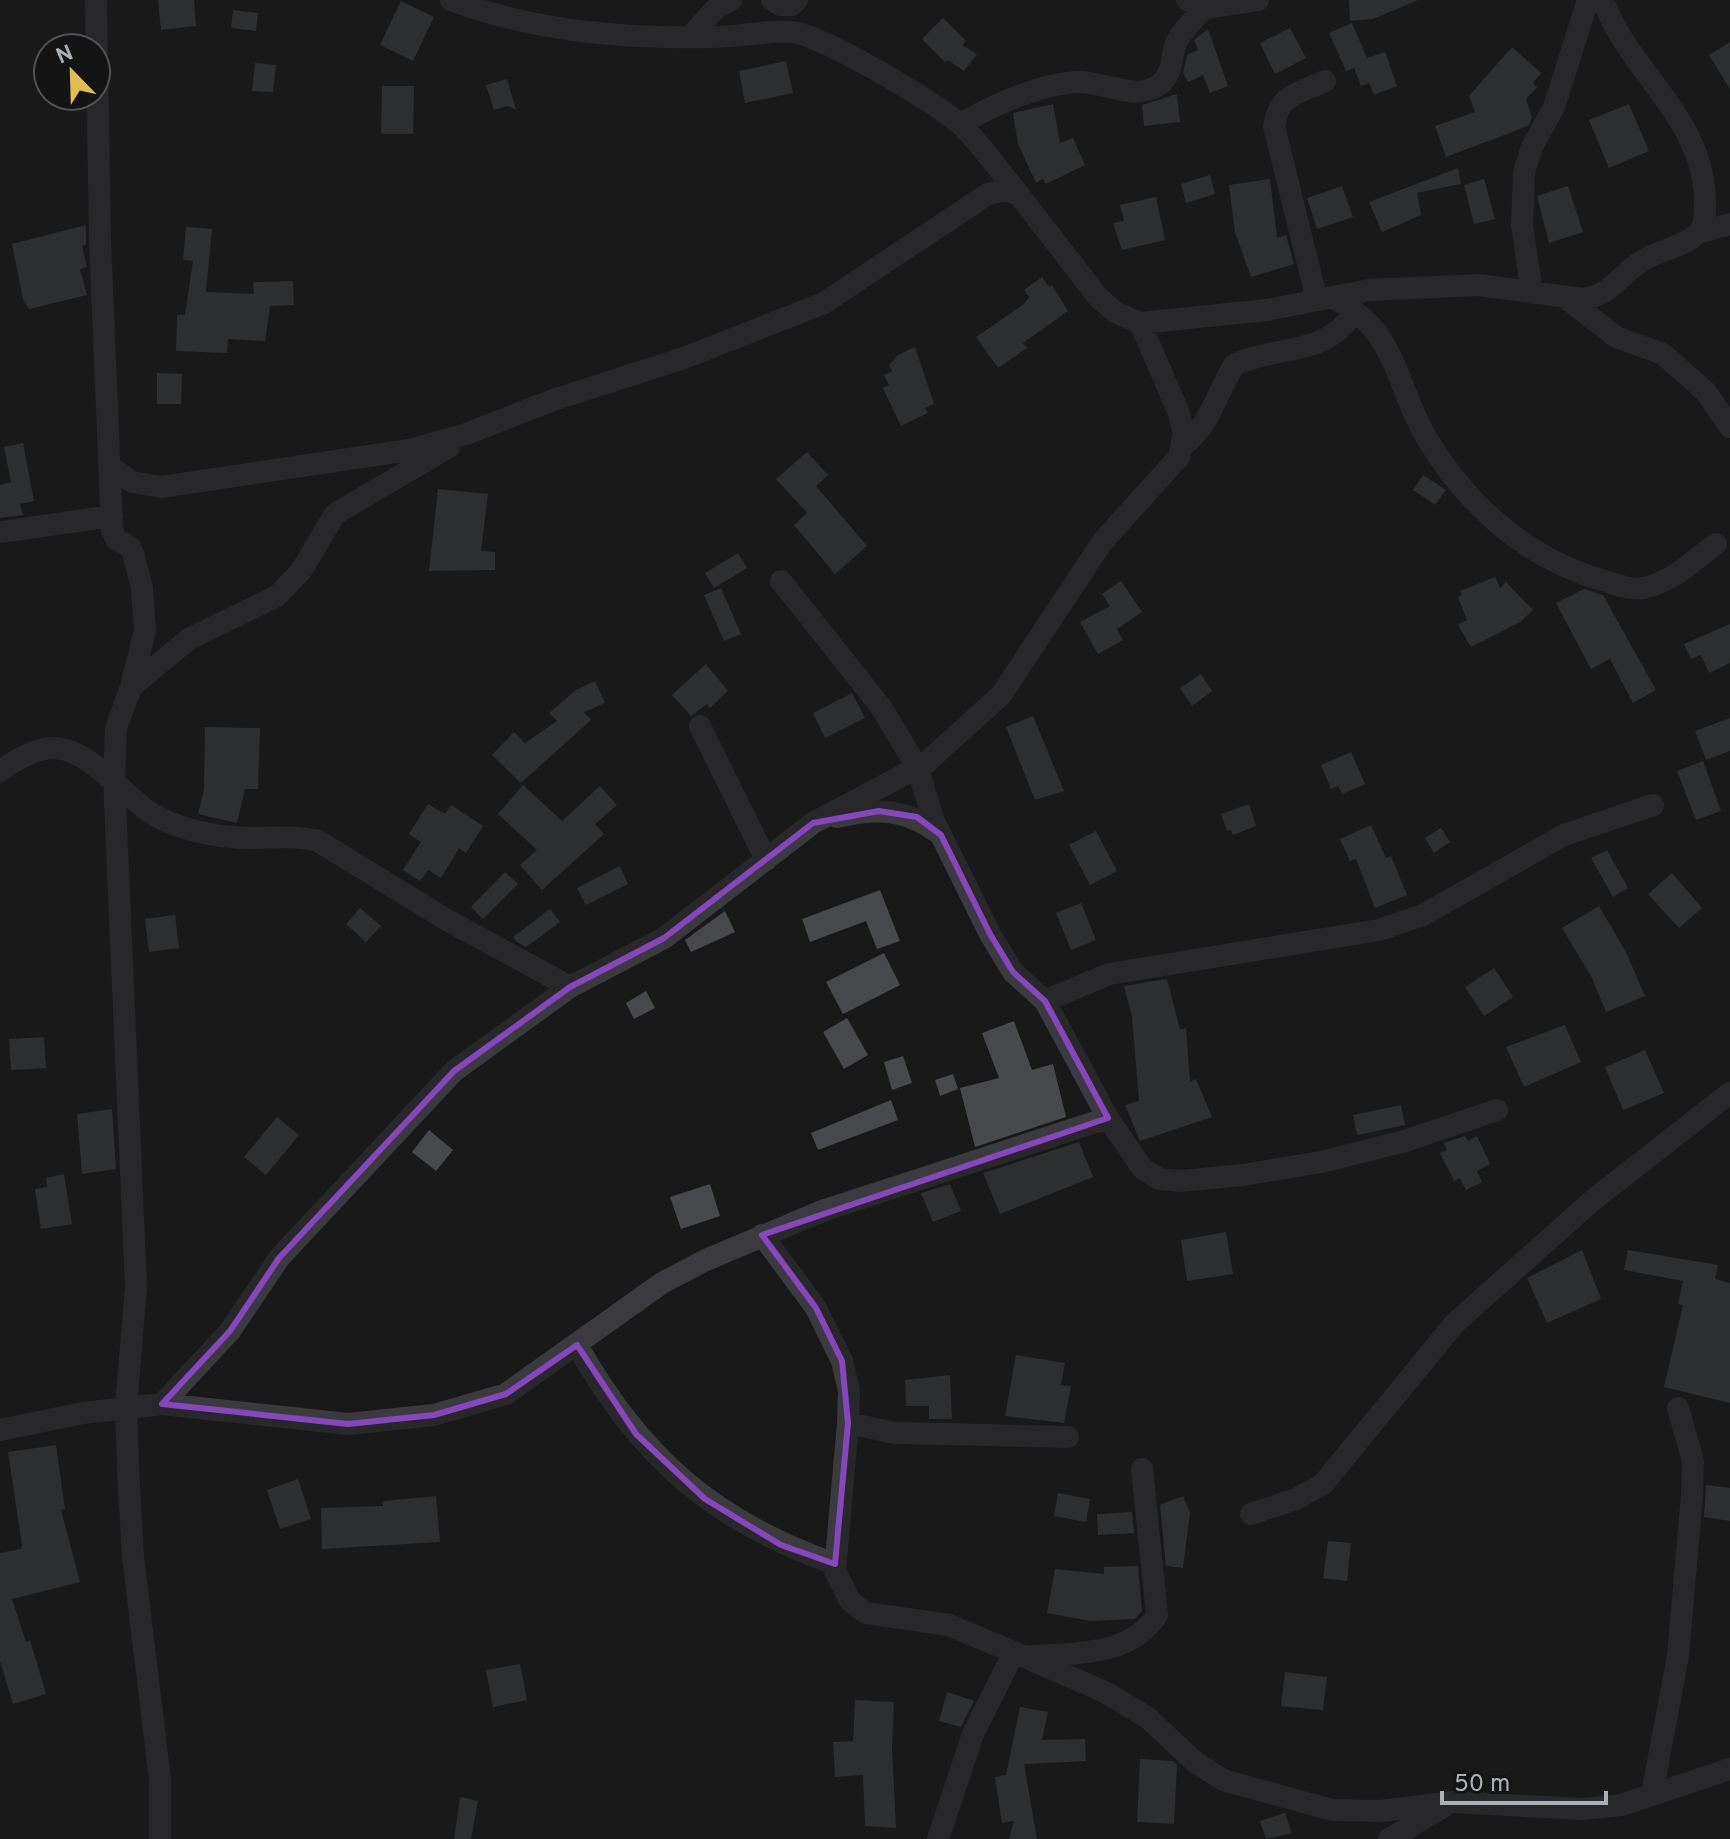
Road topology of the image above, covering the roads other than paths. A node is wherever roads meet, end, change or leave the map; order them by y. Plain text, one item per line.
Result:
1 (96, 0) edge
2 (451, 0) edge
3 (731, 0) edge
4 (772, 0) edge
5 (797, 0) edge
6 (1258, 0) edge
7 (1588, 0) edge
8 (1603, 0) edge
9 (1196, 4) edge
10 (691, 36) junction
11 (1325, 81) dead end
12 (960, 124) junction
13 (1019, 195) junction
14 (1728, 232) edge
15 (1698, 233) junction
16 (1532, 293) junction
17 (1566, 298) junction
18 (1325, 299) junction
19 (1354, 312) junction
20 (1140, 323) junction
21 (1730, 427) edge
22 (466, 434) junction
23 (1184, 445) junction
24 (110, 467) junction
25 (112, 516) junction
26 (0, 532) edge
27 (1716, 544) dead end
28 (781, 581) dead end
29 (131, 687) junction
30 (700, 726) dead end
31 (917, 767) junction
32 (0, 771) edge
33 (114, 779) junction
34 (1653, 805) dead end
35 (813, 823) junction
36 (941, 835) junction
37 (766, 860) junction
38 (570, 987) junction
39 (1045, 1001) junction
40 (1730, 1093) edge
41 (1497, 1110) dead end
42 (1108, 1118) junction
43 (762, 1235) junction
44 (577, 1345) junction
45 (162, 1404) junction
46 (126, 1406) junction
47 (1678, 1408) dead end
48 (848, 1423) junction
49 (0, 1430) edge
50 (1068, 1437) dead end
51 (1142, 1469) dead end
52 (1251, 1514) dead end
53 (835, 1564) junction
54 (1019, 1654) junction
55 (1730, 1769) edge
56 (1652, 1794) junction
57 (1452, 1802) junction
58 (160, 1839) edge
59 (938, 1839) edge
60 (1389, 1839) edge

1 - 24 street
2 - 10 street
3 - 10 street
4 - 5 street
6 - 9 street
7 - 16 street
8 - 15 street
9 - 12 street
10 - 12 street
11 - 18 street
12 - 13 street
13 - 20 street
13 - 22 street
14 - 15 street
15 - 17 street
16 - 17 street
16 - 18 street
17 - 21 street
18 - 19 street
18 - 20 street
19 - 23 street
19 - 27 street
20 - 23 street
22 - 24 street
22 - 29 street
23 - 31 street
24 - 25 street
25 - 26 street
25 - 29 street
28 - 31 street
29 - 33 street
30 - 37 street
31 - 35 street
31 - 36 street
32 - 33 street
33 - 38 street
33 - 46 street
34 - 39 street
35 - 36 street
35 - 37 street
36 - 39 street
37 - 38 street
38 - 45 street
39 - 42 street
40 - 52 street
41 - 42 street
42 - 43 street
43 - 44 street
43 - 48 street
44 - 45 street
44 - 53 street
45 - 46 street
46 - 49 street
46 - 58 street
47 - 56 street
48 - 50 street
48 - 53 street
51 - 54 street
53 - 54 street
54 - 57 street
54 - 59 street
55 - 56 street
56 - 57 street
57 - 60 street

